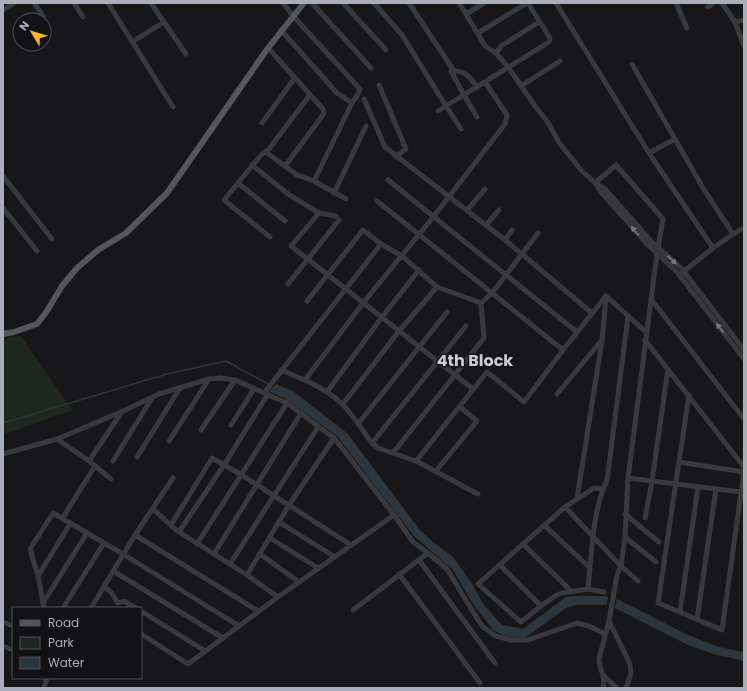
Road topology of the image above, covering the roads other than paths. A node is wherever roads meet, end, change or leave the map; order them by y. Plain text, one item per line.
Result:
1 (14, 3) edge
2 (34, 3) edge
3 (74, 3) edge
4 (108, 3) edge
5 (151, 3) edge
6 (283, 3) edge
7 (304, 3) edge
8 (312, 3) edge
9 (344, 3) edge
10 (374, 3) edge
11 (409, 3) edge
12 (459, 3) edge
13 (484, 3) edge
14 (528, 3) edge
15 (556, 3) edge
16 (676, 3) edge
17 (713, 3) edge
18 (724, 3) edge
19 (708, 7) dead end
20 (3, 10) edge
21 (40, 12) edge
22 (466, 14) junction
23 (83, 17) dead end
24 (294, 17) junction
25 (744, 20) edge
26 (164, 22) junction
27 (539, 22) junction
28 (735, 22) junction
29 (687, 28) dead end
30 (281, 30) junction
31 (478, 33) junction
32 (132, 42) junction
33 (744, 46) edge
34 (268, 48) junction
35 (386, 50) dead end
36 (496, 53) junction
37 (186, 54) dead end
38 (560, 61) dead end
39 (632, 64) dead end
40 (508, 67) junction
41 (371, 68) dead end
42 (454, 71) junction
43 (294, 79) junction
44 (485, 82) junction
45 (379, 85) dead end
46 (521, 86) junction
47 (477, 87) junction
48 (464, 95) junction
49 (309, 96) junction
50 (364, 99) dead end
51 (352, 104) junction
52 (446, 106) junction
53 (173, 107) dead end
54 (438, 111) dead end
55 (477, 117) dead end
56 (262, 123) dead end
57 (366, 126) dead end
58 (461, 129) dead end
59 (676, 139) junction
60 (266, 152) junction
61 (649, 153) junction
62 (396, 156) junction
63 (252, 165) junction
64 (284, 166) junction
65 (3, 176) edge
66 (388, 180) dead end
67 (314, 181) junction
68 (238, 183) junction
69 (595, 183) junction
70 (485, 189) dead end
71 (334, 193) junction
72 (449, 196) junction
73 (346, 199) dead end
74 (377, 202) dead end
75 (3, 208) edge
76 (467, 210) junction
77 (499, 210) dead end
78 (319, 213) junction
79 (434, 216) junction
80 (285, 220) dead end
81 (486, 225) junction
82 (744, 229) edge
83 (512, 230) dead end
84 (538, 233) dead end
85 (733, 234) junction
86 (419, 235) junction
87 (270, 237) dead end
88 (52, 239) dead end
89 (505, 240) junction
90 (381, 244) junction
91 (658, 248) junction
92 (713, 248) junction
93 (37, 251) dead end
94 (657, 254) junction
95 (521, 255) junction
96 (402, 256) junction
97 (308, 259) junction
98 (419, 270) junction
99 (683, 272) junction
100 (506, 274) junction
101 (328, 275) junction
102 (288, 284) dead end
103 (437, 287) junction
104 (345, 288) junction
105 (492, 292) junction
106 (606, 296) junction
107 (651, 299) junction
108 (307, 301) dead end
109 (363, 303) junction
110 (481, 303) junction
111 (447, 312) dead end
112 (592, 313) junction
113 (628, 316) junction
114 (382, 317) junction
115 (466, 326) dead end
116 (400, 331) junction
117 (577, 332) junction
118 (646, 332) junction
119 (3, 334) edge
120 (645, 340) junction
121 (602, 341) junction
122 (419, 346) junction
123 (563, 350) junction
124 (744, 350) edge
125 (744, 359) edge
126 (438, 361) junction
127 (668, 369) junction
128 (281, 370) junction
129 (454, 374) junction
130 (209, 379) junction
131 (235, 380) junction
132 (305, 380) junction
133 (180, 388) junction
134 (254, 388) junction
135 (473, 389) junction
136 (327, 392) junction
137 (266, 393) junction
138 (557, 394) dead end
139 (689, 395) junction
140 (152, 398) junction
141 (287, 403) junction
142 (342, 404) junction
143 (460, 406) junction
144 (121, 412) junction
145 (301, 413) junction
146 (744, 419) edge
147 (358, 424) junction
148 (231, 425) dead end
149 (318, 427) junction
150 (201, 430) dead end
151 (58, 438) junction
152 (334, 438) junction
153 (169, 441) dead end
154 (372, 443) junction
155 (393, 453) junction
156 (3, 454) edge
157 (137, 457) dead end
158 (89, 461) junction
159 (416, 461) junction
160 (112, 462) dead end
161 (679, 462) junction
162 (224, 465) junction
163 (95, 466) junction
164 (744, 467) edge
165 (436, 471) junction
166 (744, 471) edge
167 (240, 474) junction
168 (173, 478) dead end
169 (628, 478) junction
170 (111, 479) dead end
171 (652, 481) junction
172 (256, 484) junction
173 (676, 484) junction
174 (698, 487) junction
175 (716, 489) junction
176 (602, 490) junction
177 (741, 492) junction
178 (478, 494) dead end
179 (274, 496) junction
180 (577, 498) junction
181 (289, 505) junction
182 (564, 507) junction
183 (153, 509) junction
184 (625, 514) junction
185 (394, 515) junction
186 (645, 518) dead end
187 (62, 519) junction
188 (279, 522) junction
189 (70, 524) junction
190 (171, 525) junction
191 (544, 525) junction
192 (180, 532) junction
193 (86, 533) junction
194 (135, 535) junction
195 (625, 536) junction
196 (594, 537) junction
197 (270, 538) junction
198 (659, 542) dead end
199 (104, 543) junction
200 (197, 544) junction
201 (523, 544) junction
202 (351, 545) junction
203 (123, 554) junction
204 (214, 554) junction
205 (260, 554) junction
206 (428, 554) junction
207 (335, 557) junction
208 (419, 560) junction
209 (656, 562) dead end
210 (230, 564) junction
211 (500, 565) junction
212 (621, 566) junction
213 (318, 568) junction
214 (590, 568) junction
215 (113, 571) junction
216 (399, 574) junction
217 (247, 575) junction
218 (38, 576) junction
219 (638, 581) dead end
220 (299, 582) junction
221 (104, 587) junction
222 (588, 589) junction
223 (571, 591) junction
224 (604, 592) dead end
225 (278, 597) junction
226 (44, 605) edge
227 (541, 606) junction
228 (64, 607) edge
229 (91, 607) edge
230 (134, 607) edge
231 (353, 610) dead end
232 (258, 611) junction
233 (142, 612) edge
234 (680, 612) junction
235 (697, 619) junction
236 (609, 621) junction
237 (239, 626) junction
238 (605, 634) junction
239 (142, 635) edge
240 (223, 638) junction
241 (205, 651) junction
242 (496, 663) dead end
243 (604, 676) junction
244 (480, 683) dead end
245 (603, 688) edge
246 (617, 688) edge
247 (626, 688) edge

1 - 20 street
2 - 21 street
3 - 23 street
4 - 32 street
5 - 26 street
6 - 24 street
7 - 24 main road
8 - 41 street
9 - 35 street
10 - 52 street
11 - 42 street
12 - 22 street
13 - 22 street
14 - 27 street
14 - 31 street
15 - 61 street
16 - 29 street
17 - 19 street
18 - 28 street
22 - 31 street
24 - 30 main road
24 - 51 street
25 - 28 street
26 - 32 street
26 - 37 street
27 - 36 street
27 - 40 street
28 - 33 street
30 - 34 main road
30 - 51 street
31 - 36 street
32 - 53 street
34 - 43 street
34 - 119 main road
36 - 40 street
38 - 46 street
39 - 59 street
40 - 44 street
40 - 46 street
42 - 47 street
42 - 48 street
43 - 49 street
43 - 56 street
44 - 47 street
44 - 72 street
45 - 62 street
46 - 69 street
47 - 48 street
48 - 52 street
48 - 55 street
49 - 60 street
49 - 64 street
50 - 62 street
51 - 67 street
52 - 54 street
52 - 58 street
57 - 71 street
59 - 61 street
59 - 85 street
60 - 63 street
60 - 64 street
61 - 92 street
62 - 72 street
63 - 68 street
63 - 78 street
64 - 67 street
65 - 88 street
66 - 79 street
67 - 71 street
68 - 80 street
68 - 87 street
69 - 91 street
69 - 91 street
94 -> 69 street
70 - 76 street
71 - 73 street
72 - 76 street
72 - 79 street
74 - 86 street
75 - 93 street
76 - 81 street
77 - 81 street
78 - 97 street
78 - 97 street
79 - 86 street
79 - 100 street
81 - 89 street
82 - 85 street
83 - 89 street
84 - 95 street
85 - 92 street
86 - 96 street
86 - 105 street
89 - 95 street
90 - 96 street
90 - 101 street
90 - 104 street
91 -> 99 street
92 - 99 street
94 - 107 street
125 -> 94 street
95 - 100 street
95 - 112 street
96 - 98 street
96 - 109 street
97 - 101 street
97 - 102 street
98 - 103 street
98 - 114 street
99 - 124 street
100 - 105 street
100 - 117 street
101 - 104 street
101 - 108 street
103 - 110 street
103 - 116 street
104 - 109 street
104 - 128 street
105 - 110 street
105 - 123 street
106 - 112 street
106 - 113 street
106 - 121 street
107 - 118 street
107 - 146 street
109 - 114 street
109 - 132 street
110 - 129 street
111 - 122 street
112 - 117 street
113 - 118 street
113 - 176 street
114 - 116 street
114 - 136 street
115 - 126 street
116 - 122 street
116 - 142 street
117 - 123 street
118 - 120 street
120 - 127 street
120 - 169 street
121 - 138 street
121 - 180 street
122 - 126 street
122 - 147 street
123 - 135 street
126 - 129 street
126 - 154 street
127 - 139 street
127 - 171 street
128 - 132 street
128 - 137 street
129 - 135 street
129 - 155 street
130 - 131 street
130 - 133 street
130 - 153 street
131 - 134 street
131 - 150 street
132 - 136 street
133 - 140 street
133 - 157 street
134 - 137 street
134 - 148 street
135 - 143 street
136 - 142 street
137 - 141 street
137 - 162 street
139 - 161 street
139 - 164 street
140 - 144 street
140 - 160 street
141 - 145 street
141 - 167 street
142 - 147 street
143 - 159 street
143 - 165 street
144 - 151 street
144 - 158 street
145 - 149 street
145 - 172 street
147 - 154 street
149 - 152 street
149 - 179 street
151 - 156 street
151 - 158 street
152 - 181 street
152 - 185 street
154 - 155 street
155 - 159 street
158 - 163 street
159 - 165 street
161 - 166 street
161 - 173 street
162 - 167 street
162 - 190 street
162 - 192 street
163 - 170 street
163 - 187 street
165 - 178 street
166 - 177 street
167 - 172 street
167 - 200 street
168 - 183 street
169 - 171 street
169 - 184 street
171 - 173 street
171 - 186 street
172 - 179 street
172 - 204 street
173 - 174 street
173 - 234 street
174 - 175 street
174 - 234 street
175 - 177 street
175 - 235 street
176 - 180 street
176 - 196 street
177 - 235 street
179 - 181 street
179 - 210 street
180 - 182 street
181 - 188 street
181 - 202 street
182 - 191 street
182 - 196 street
183 - 190 street
183 - 194 street
184 - 195 street
184 - 198 street
185 - 202 street
185 - 206 street
187 - 189 street
187 - 218 street
188 - 197 street
188 - 207 street
189 - 193 street
189 - 218 street
190 - 192 street
191 - 201 street
191 - 214 street
192 - 200 street
193 - 199 street
193 - 226 street
194 - 203 street
194 - 232 street
195 - 209 street
195 - 212 street
196 - 212 street
196 - 214 street
197 - 205 street
197 - 213 street
199 - 203 street
199 - 228 street
200 - 204 street
201 - 211 street
201 - 223 street
202 - 207 street
203 - 215 street
203 - 237 street
204 - 210 street
205 - 217 street
205 - 220 street
206 - 208 street
206 - 238 street
207 - 213 street
208 - 216 street
208 - 242 street
210 - 217 street
211 - 227 street
211 - 227 street
212 - 219 street
212 - 236 street
213 - 220 street
214 - 222 street
215 - 221 street
215 - 240 street
216 - 231 street
216 - 244 street
217 - 225 street
218 - 226 street
220 - 225 street
221 - 229 street
221 - 230 street
222 - 223 street
222 - 224 street
223 - 227 street
225 - 232 street
232 - 237 street
233 - 241 street
234 - 235 street
236 - 238 street
236 - 247 street
237 - 240 street
238 - 243 street
239 - 241 street
240 - 241 street
243 - 245 street
243 - 246 street

